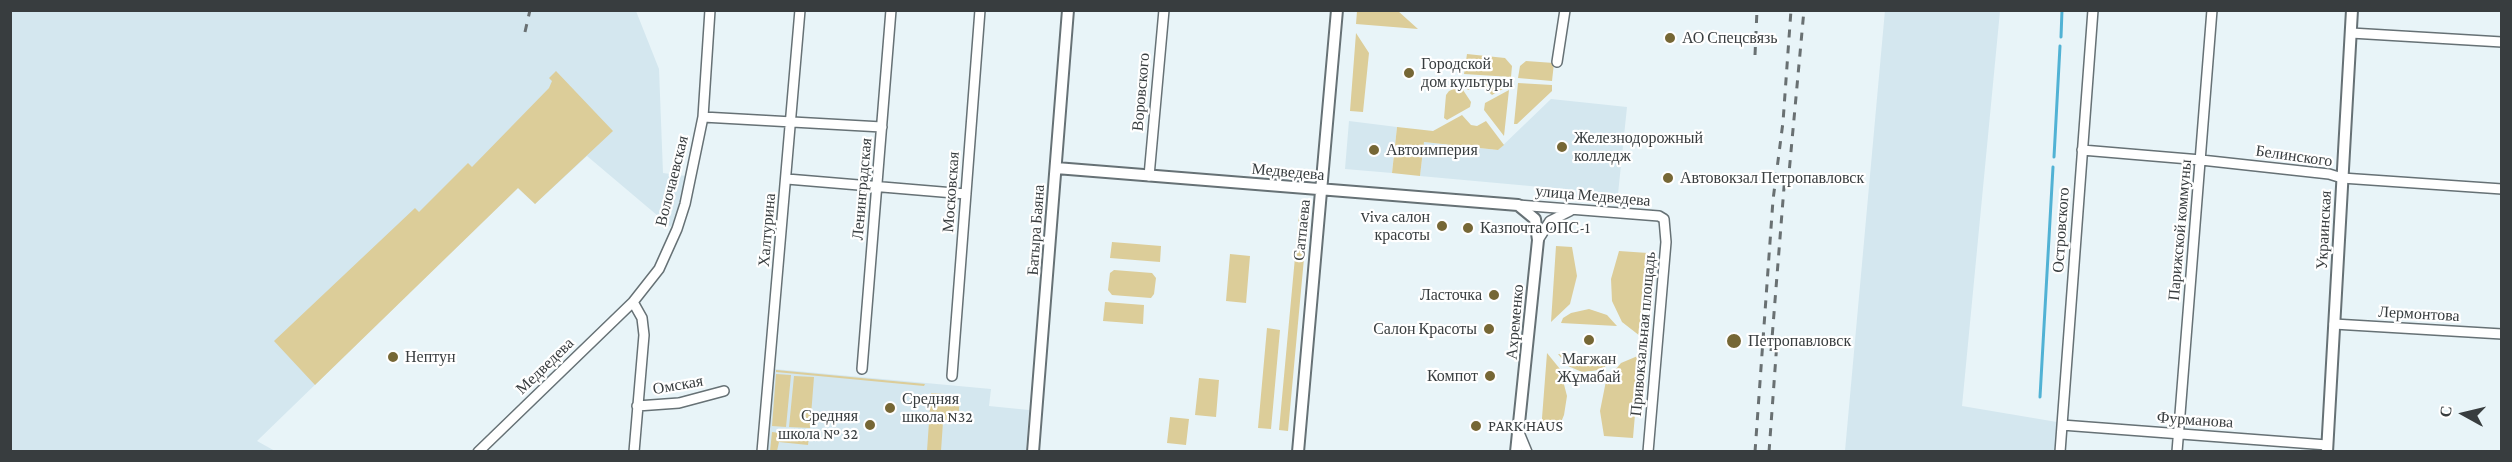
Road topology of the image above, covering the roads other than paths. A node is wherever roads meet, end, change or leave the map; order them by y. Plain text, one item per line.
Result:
1 (710, 10) edge
2 (800, 10) edge
3 (891, 10) edge
4 (980, 10) edge
5 (1068, 10) edge
6 (1164, 10) edge
7 (1337, 10) edge
8 (1565, 10) edge
9 (2093, 10) edge
10 (2212, 10) edge
11 (2352, 10) edge
12 (2351, 33) junction
13 (2502, 42) edge
14 (1557, 62) dead end
15 (703, 117) junction
16 (792, 122) junction
17 (882, 127) junction
18 (2082, 150) junction
19 (2201, 160) junction
20 (1056, 168) junction
21 (1149, 176) junction
22 (2342, 178) junction
23 (787, 179) junction
24 (877, 188) junction
25 (1321, 189) junction
26 (2502, 189) edge
27 (966, 194) junction
28 (1518, 205) junction
29 (1574, 209) junction
30 (1664, 219) joint
31 (1538, 240) junction
32 (633, 302) junction
33 (2334, 324) junction
34 (2502, 334) edge
35 (862, 369) dead end
36 (952, 376) dead end
37 (724, 391) dead end
38 (637, 406) junction
39 (2062, 425) junction
40 (2179, 434) junction
41 (2327, 448) edge
42 (1520, 451) edge
43 (478, 452) edge
44 (634, 452) edge
45 (762, 452) edge
46 (1033, 452) edge
47 (1298, 452) edge
48 (1648, 452) edge
49 (2060, 452) edge
50 (2178, 452) edge

1 - 15 street, Волочаевская
2 - 16 street, Халтурина
3 - 17 street, Ленинградская
4 - 27 street, Московская
5 - 20 street, Батыра Баяна
6 - 21 street, Воровского
7 - 25 street, Сатпаева
8 - 14 street
9 - 18 street, Островского
10 - 19 street, Парижской коммуны
11 - 12 street, Украинская
12 - 13 street
12 - 22 street, Украинская
15 - 16 street
15 - 32 street, Волочаевская
16 - 17 street
16 - 23 street, Халтурина
17 - 24 street, Ленинградская
18 - 19 street, Белинского
18 - 39 street, Островского
19 - 22 street, Белинского
19 - 40 street, Парижской коммуны
20 - 21 street, Медведева
20 - 46 street, Батыра Баяна
21 - 25 street, Медведева
22 - 26 street, Белинского
22 - 33 street, Украинская
23 - 24 street
23 - 45 street, Халтурина
24 - 27 street
24 - 35 street, Ленинградская
25 - 28 street, Медведева
25 - 47 street, Сатпаева
27 - 36 street, Московская
28 - 29 street, улица Медведева
28 - 31 street, Ахременко
29 - 30 street, улица Медведева
29 - 31 street
30 - 48 street, Привокзальная площадь
31 - 42 street, Ахременко
32 - 38 street
32 - 43 street, Медведева
33 - 34 street, Лермонтова
33 - 41 street, Украинская
37 - 38 street, Омская
38 - 44 street
39 - 40 street, Фурманова
39 - 49 street, Островского
40 - 41 street, Фурманова
40 - 50 street, Парижской коммуны

